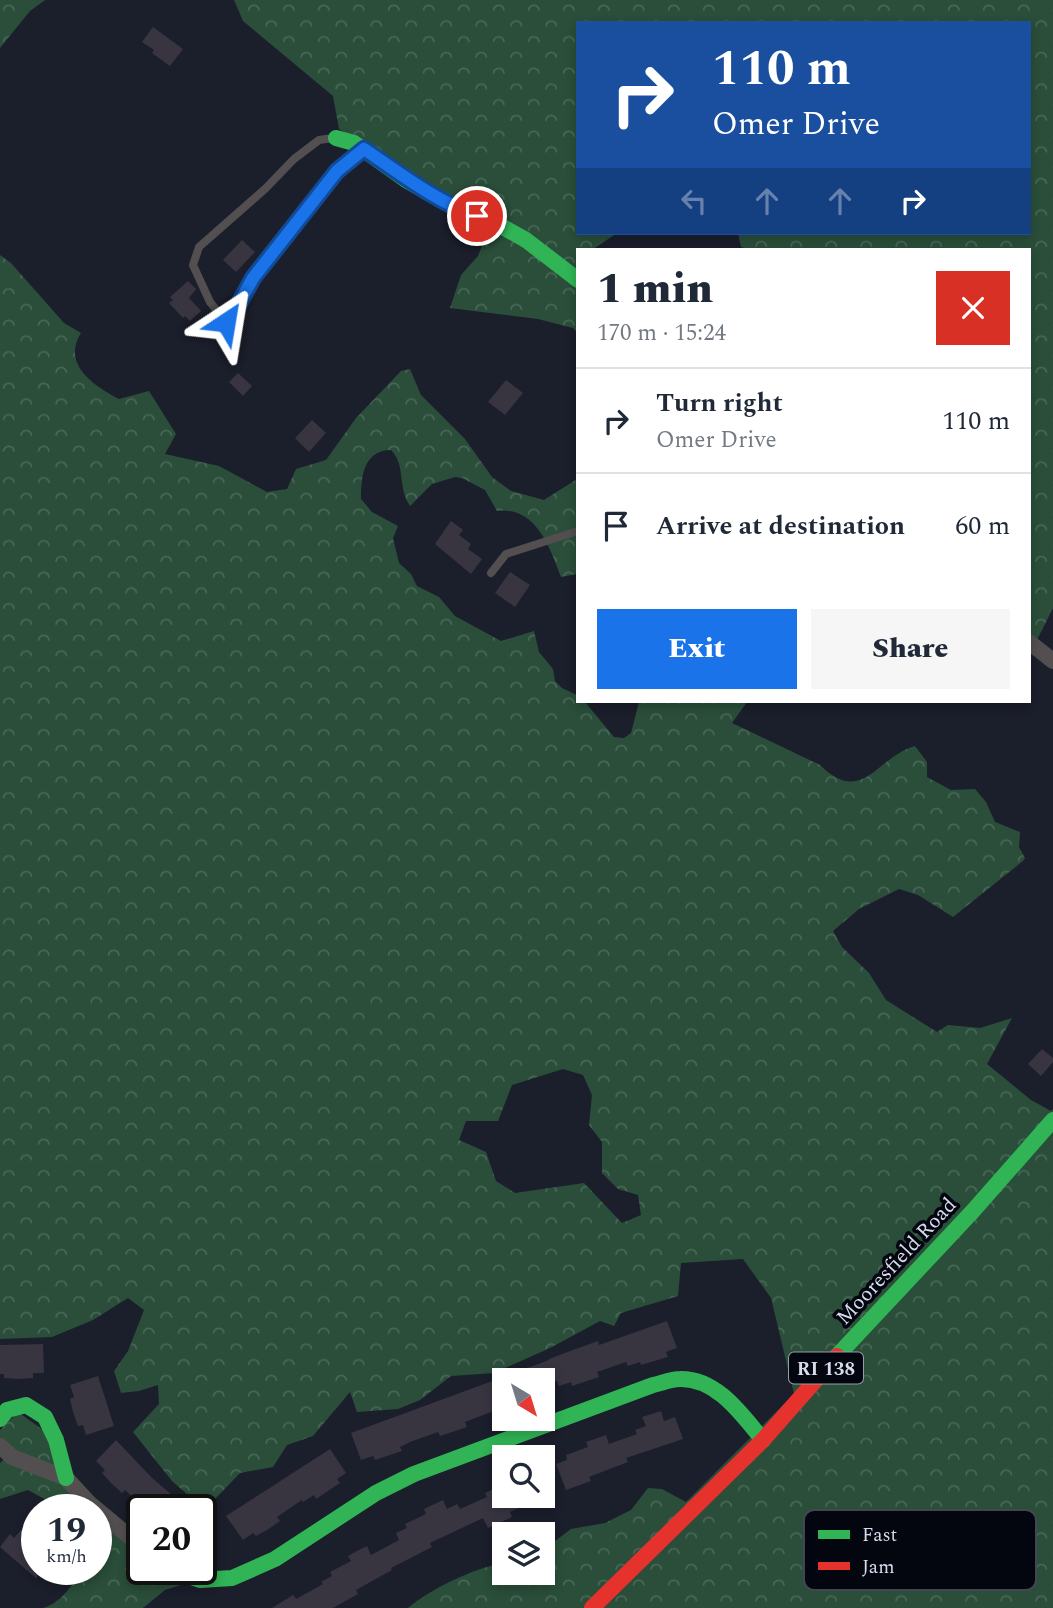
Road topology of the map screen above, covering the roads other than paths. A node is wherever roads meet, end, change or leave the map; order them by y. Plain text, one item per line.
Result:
1 (336, 138) joint
2 (364, 149) junction
3 (576, 278) edge
4 (576, 532) edge
5 (491, 573) dead end
6 (1031, 644) edge
7 (1053, 661) edge
8 (1053, 1120) edge
9 (0, 1419) edge
10 (764, 1440) junction
11 (0, 1446) edge
12 (66, 1478) junction
13 (126, 1534) edge
14 (217, 1579) edge
15 (592, 1608) edge

1 - 2 street
1 - 2 lane
2 - 3 street
4 - 5 lane
6 - 7 street
8 - 10 street, Mooresfield Road / RI 138
9 - 12 street
10 - 14 street
10 - 15 street, Mooresfield Road / RI 138
11 - 12 street
12 - 13 street

